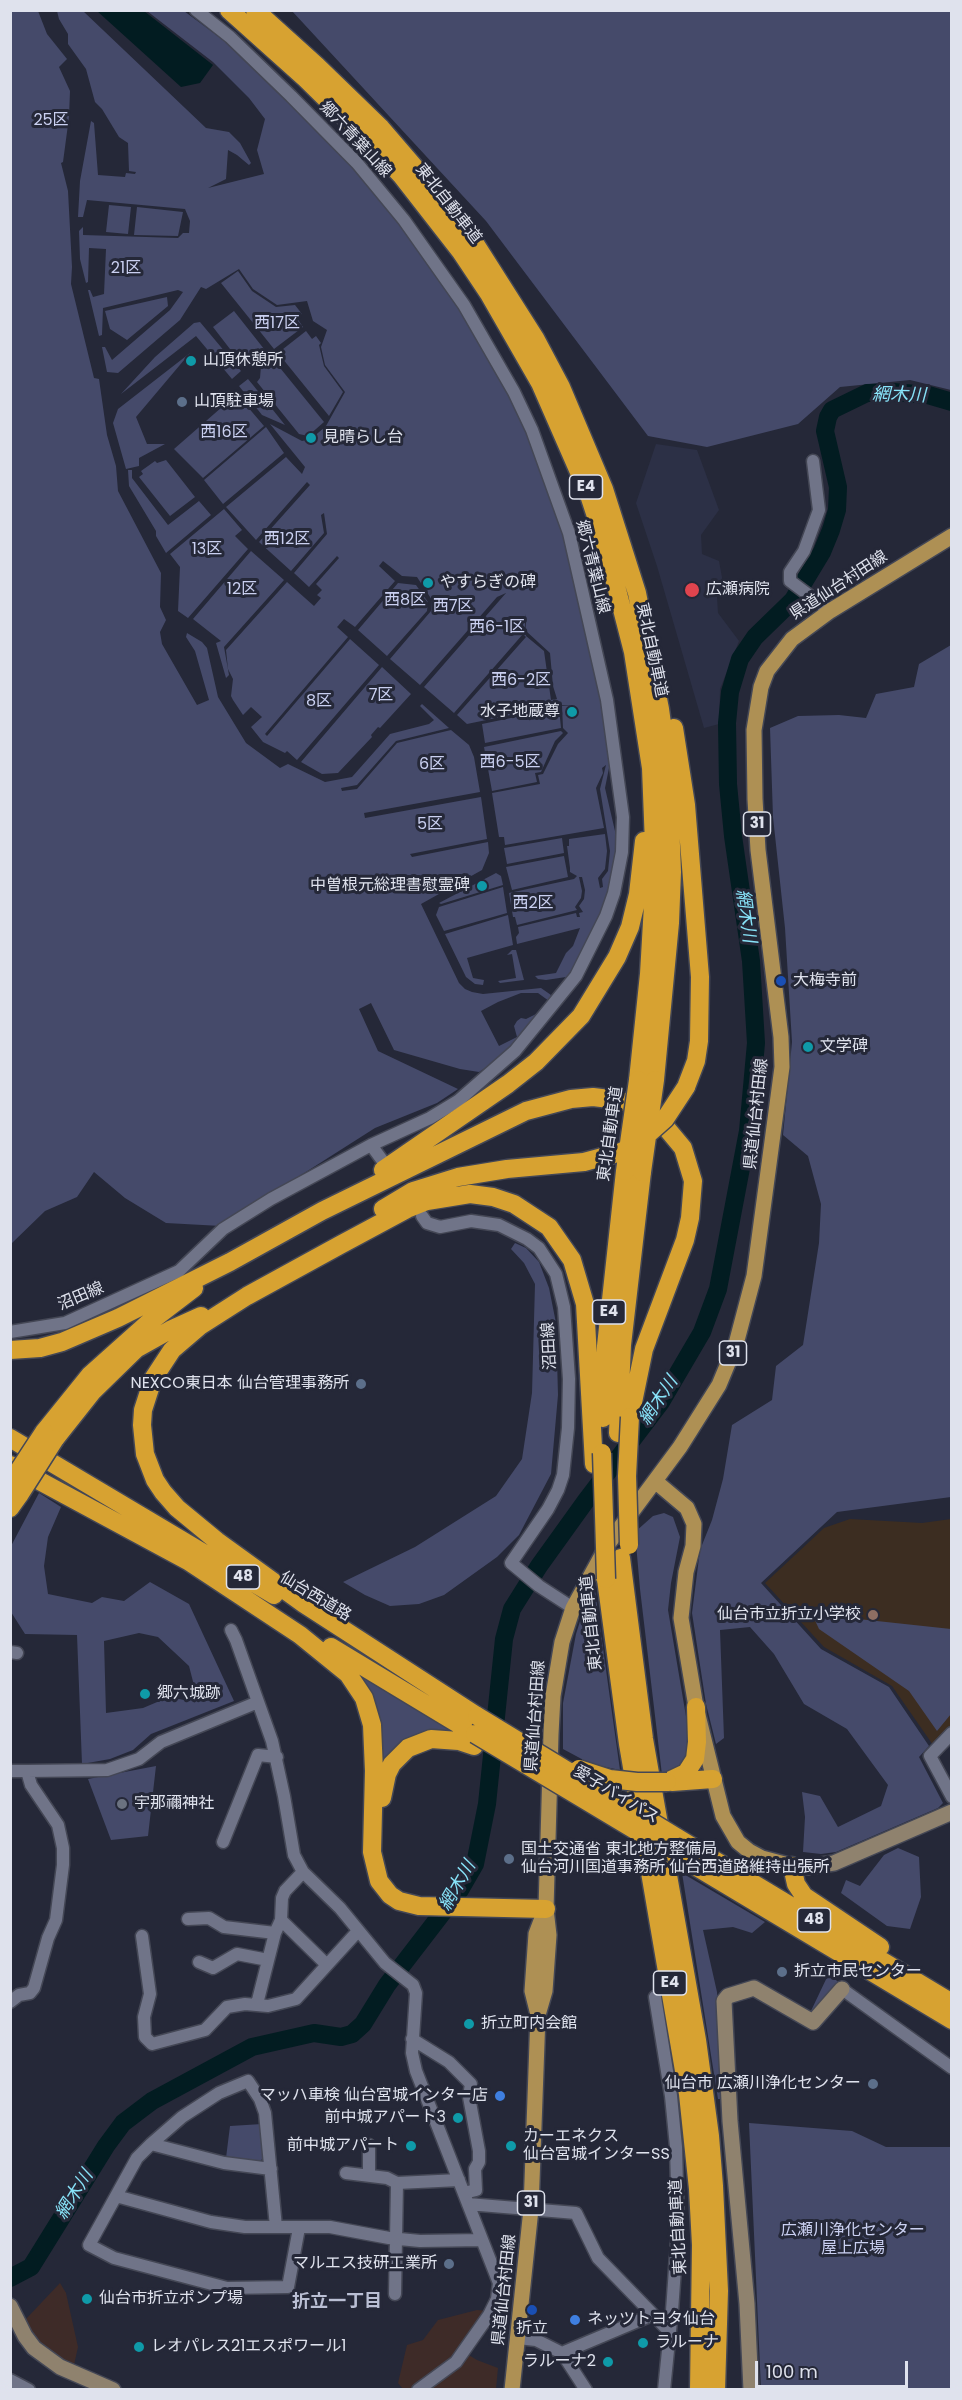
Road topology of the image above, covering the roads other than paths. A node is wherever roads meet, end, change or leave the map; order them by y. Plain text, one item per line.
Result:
1 (196, 10) edge
2 (229, 10) edge
3 (255, 10) edge
4 (813, 461) dead end
5 (951, 536) edge
6 (606, 547) junction
7 (637, 593) junction
8 (830, 611) junction
9 (647, 1080) junction
10 (371, 1146) junction
11 (382, 1160) dead end
12 (634, 1171) junction
13 (322, 1211) junction
14 (422, 1216) dead end
15 (340, 1245) junction
16 (230, 1262) junction
17 (247, 1296) junction
18 (10, 1332) edge
19 (10, 1350) edge
20 (49, 1436) junction
21 (10, 1438) edge
22 (10, 1455) edge
23 (598, 1459) junction
24 (10, 1466) edge
25 (655, 1481) junction
26 (14, 1495) edge
27 (625, 1552) junction
28 (188, 1562) junction
29 (573, 1608) junction
30 (231, 1630) dead end
31 (258, 1702) junction
32 (696, 1707) junction
33 (500, 1730) junction
34 (475, 1732) junction
35 (951, 1733) edge
36 (276, 1757) junction
37 (10, 1771) edge
38 (27, 1771) junction
39 (713, 1779) junction
40 (667, 1782) junction
41 (951, 1797) edge
42 (951, 1812) edge
43 (223, 1842) dead end
44 (792, 1866) junction
45 (303, 1872) junction
46 (431, 1903) junction
47 (546, 1909) junction
48 (188, 1919) dead end
49 (281, 1920) junction
50 (358, 1931) junction
51 (275, 1933) junction
52 (142, 1936) dead end
53 (268, 1960) junction
54 (199, 1962) dead end
55 (327, 1965) junction
56 (842, 1989) joint
57 (951, 1996) edge
58 (655, 1997) dead end
59 (10, 2002) edge
60 (951, 2003) edge
61 (257, 2004) junction
62 (951, 2021) edge
63 (412, 2039) junction
64 (951, 2068) edge
65 (151, 2144) junction
66 (369, 2145) dead end
67 (271, 2169) junction
68 (345, 2173) dead end
69 (369, 2176) junction
70 (459, 2180) junction
71 (397, 2183) junction
72 (116, 2196) junction
73 (466, 2198) junction
74 (531, 2209) junction
75 (276, 2227) junction
76 (299, 2228) junction
77 (396, 2239) junction
78 (482, 2240) junction
79 (395, 2295) dead end
80 (11, 2309) edge
81 (652, 2315) junction
82 (669, 2331) junction
83 (518, 2338) junction
84 (562, 2353) junction
85 (10, 2380) edge
86 (29, 2390) edge
87 (112, 2390) edge
88 (418, 2390) edge
89 (512, 2390) edge
90 (586, 2390) edge
91 (664, 2390) edge
92 (699, 2390) edge
93 (716, 2390) edge
94 (751, 2390) edge

1 - 10 street, 郷六青葉山線
2 - 6 highway, 東北自動車道 / E4
3 - 7 highway, 東北自動車道 / E4
4 - 8 street
5 - 8 main road, 県道仙台村田線 / 31
6 - 9 highway, 東北自動車道 / E4
6 - 13 highway
7 - 9 highway, 東北自動車道 / E4
7 - 15 highway, bridge
8 - 25 main road, 県道仙台村田線 / 31
9 - 12 highway, 東北自動車道 / E4, bridge
10 - 11 street
10 - 18 street, 沼田線
12 - 23 highway, 東北自動車道 / E4
12 - 27 highway, 東北自動車道 / E4
13 - 16 highway
13 - 27 highway, bridge
14 - 29 street, 沼田線
15 - 17 highway
15 - 23 highway
16 - 19 highway
16 - 20 highway
17 - 20 highway
17 - 34 highway
20 - 26 highway, bridge
21 - 34 highway, 仙台西道路 / 48
22 - 28 highway, 48
23 - 92 highway, 東北自動車道 / E4, bridge
24 - 28 highway
25 - 29 main road, 県道仙台村田線 / 31
25 - 32 main road
27 - 93 highway, E4
28 - 34 highway, 48
28 - 46 highway
29 - 47 main road, 県道仙台村田線 / 31
30 - 31 street
31 - 36 street
31 - 38 street
32 - 39 main road
32 - 40 highway
33 - 34 highway, 愛子バイパス / 48, bridge
33 - 40 highway, bridge
33 - 60 highway, 愛子バイパス / 48, bridge
34 - 46 highway
34 - 62 highway, 愛子バイパス / 48, bridge
35 - 41 street
36 - 43 street
36 - 45 street
37 - 38 street
38 - 59 street
39 - 40 highway
39 - 44 main road
42 - 44 street
44 - 57 highway
45 - 49 street
45 - 50 street
46 - 47 highway
47 - 74 main road, 県道仙台村田線 / 31
48 - 51 street
49 - 51 street
49 - 55 street
50 - 55 street
50 - 63 street
51 - 53 street
52 - 61 street
53 - 54 street
53 - 61 street
55 - 61 street
56 - 64 street
56 - 94 street
58 - 82 street
63 - 70 street
63 - 73 street
65 - 67 street
65 - 67 street
65 - 72 street
66 - 69 street
67 - 75 street
68 - 69 street
69 - 71 street
70 - 71 street
70 - 73 street
71 - 77 street
72 - 75 street
72 - 76 street
73 - 74 street
73 - 78 street
74 - 81 street
74 - 83 main road, 県道仙台村田線 / 31
75 - 76 street
76 - 77 street
77 - 78 street
77 - 79 street
78 - 88 street
80 - 87 street
81 - 82 street
81 - 84 street
82 - 91 street
83 - 84 street
83 - 89 main road, 県道仙台村田線 / 31
84 - 90 street
85 - 86 street

